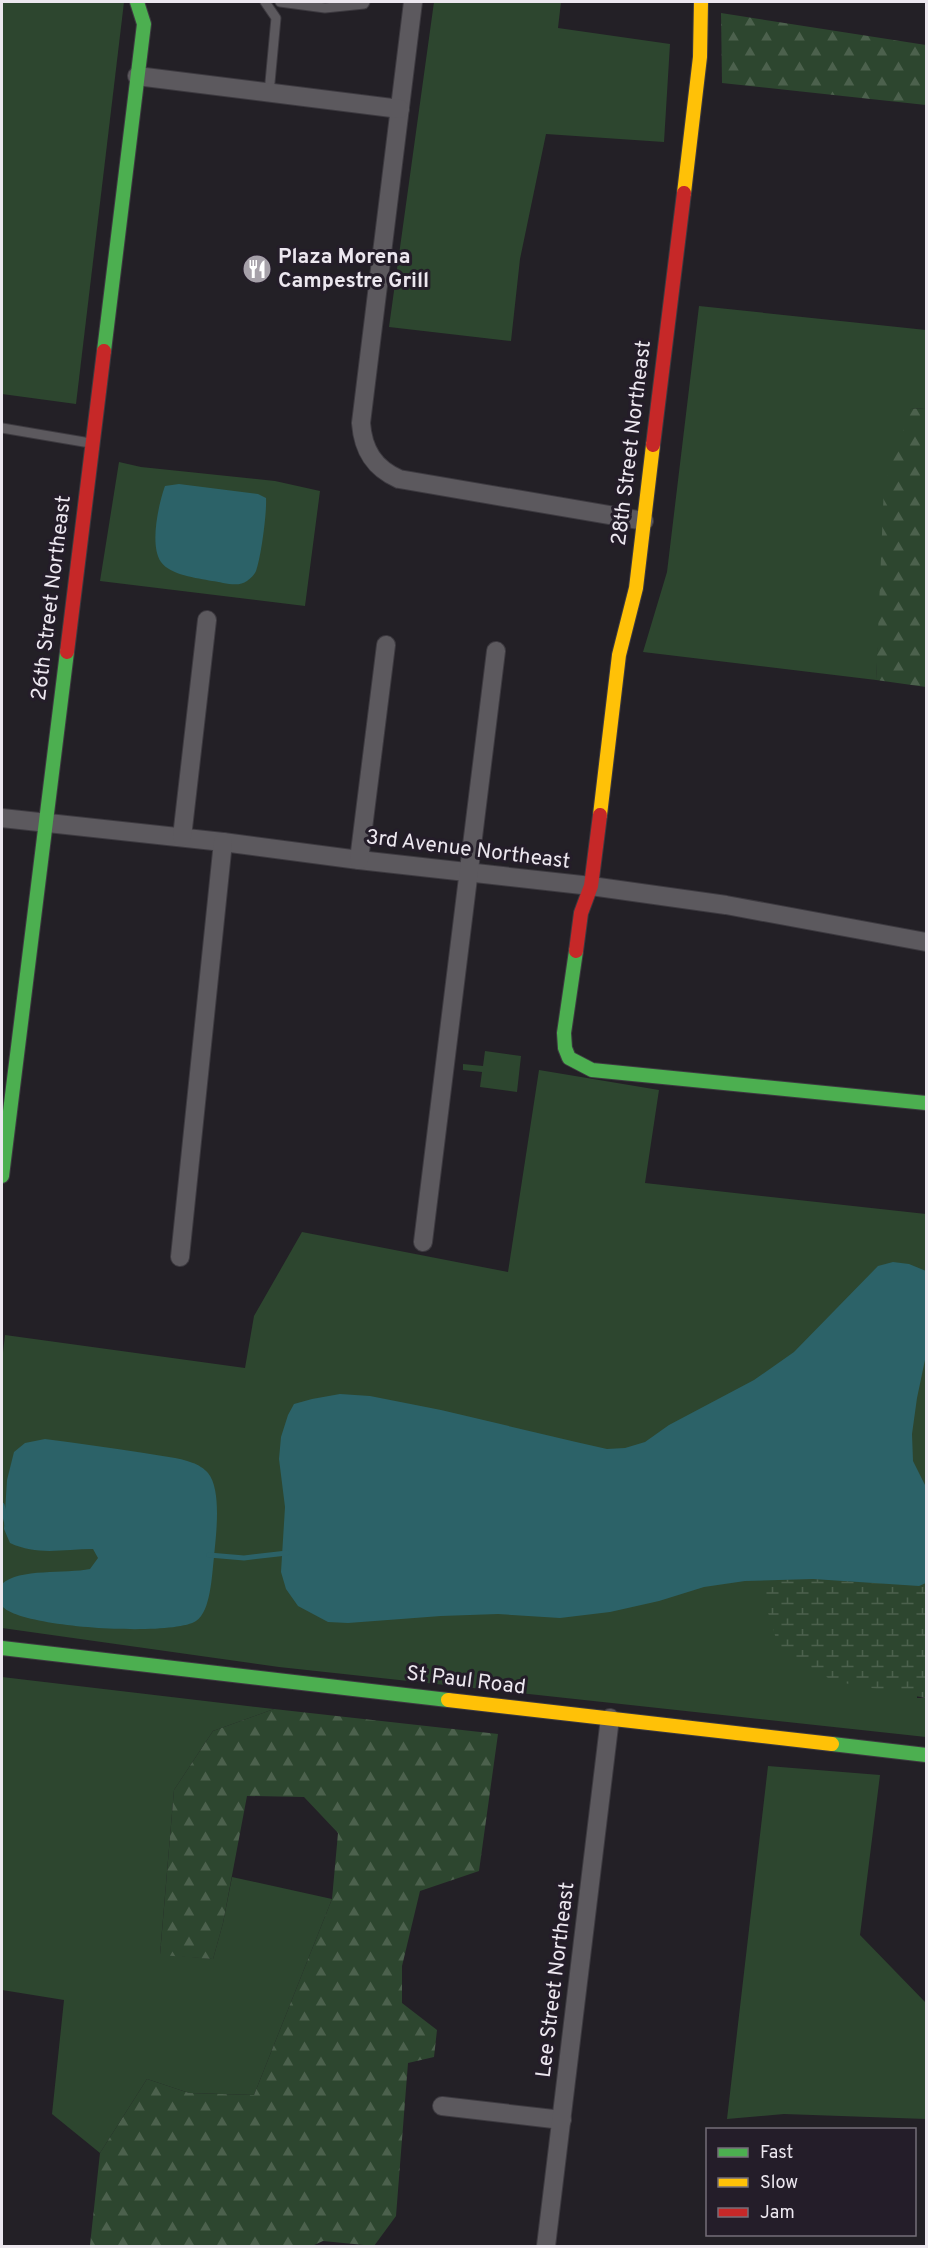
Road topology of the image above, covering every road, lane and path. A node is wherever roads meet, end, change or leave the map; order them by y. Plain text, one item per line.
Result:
1 (137, 2) edge
2 (265, 2) edge
3 (280, 2) edge
4 (365, 2) edge
5 (413, 2) edge
6 (700, 2) edge
7 (156, 7) dead end
8 (144, 24) junction
9 (137, 76) junction
10 (269, 93) junction
11 (400, 109) junction
12 (2, 428) edge
13 (92, 443) junction
14 (644, 521) junction
15 (207, 620) dead end
16 (386, 645) dead end
17 (496, 651) dead end
18 (2, 818) edge
19 (45, 822) junction
20 (182, 837) junction
21 (223, 842) junction
22 (359, 860) junction
23 (469, 873) junction
24 (591, 886) junction
25 (927, 942) edge
26 (927, 1103) edge
27 (6, 1108) edge
28 (2, 1176) edge
29 (423, 1242) dead end
30 (180, 1257) dead end
31 (2, 1648) edge
32 (610, 1718) junction
33 (927, 1755) edge
34 (442, 2106) dead end
35 (562, 2120) junction
36 (546, 2247) edge

1 - 8 street, 26th Street Northeast
2 - 10 lane
3 - 4 lane
5 - 11 street
6 - 14 street, 28th Street Northeast
7 - 8 street, 26th Street Northeast
8 - 9 street, 26th Street Northeast
9 - 10 street
9 - 13 street, 26th Street Northeast
10 - 11 street
11 - 14 street
12 - 13 lane
13 - 19 street, 26th Street Northeast
14 - 24 street, 28th Street Northeast
15 - 20 street
16 - 22 street
17 - 23 street
18 - 19 street, 3rd Avenue Northeast
19 - 20 street, 3rd Avenue Northeast
19 - 27 street, 26th Street Northeast
20 - 21 street, 3rd Avenue Northeast
21 - 22 street, 3rd Avenue Northeast
21 - 30 street
22 - 23 street, 3rd Avenue Northeast
23 - 24 street, 3rd Avenue Northeast
23 - 29 street
24 - 25 street, 3rd Avenue Northeast
24 - 26 street, 28th Street Northeast
27 - 28 street, 26th Street Northeast
31 - 32 street, St Paul Road
32 - 33 street, St Paul Road
32 - 35 street, Lee Street Northeast
34 - 35 street
35 - 36 street, Lee Street Northeast

